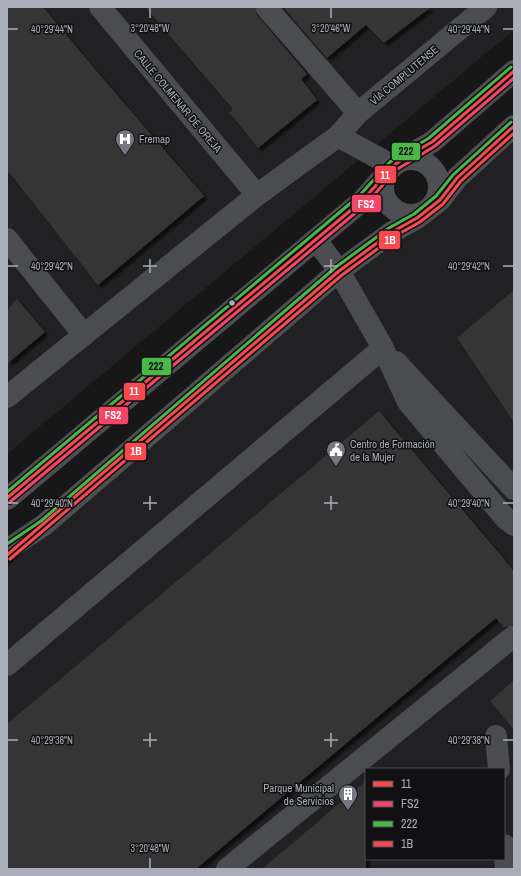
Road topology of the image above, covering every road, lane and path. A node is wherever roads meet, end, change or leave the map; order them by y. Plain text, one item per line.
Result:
1 (100, 7) edge
2 (266, 7) edge
3 (486, 7) edge
4 (514, 71) edge
5 (358, 113) junction
6 (514, 126) edge
7 (338, 136) junction
8 (393, 166) junction
9 (257, 196) junction
10 (428, 210) junction
11 (7, 238) edge
12 (316, 240) junction
13 (339, 271) junction
14 (84, 335) junction
15 (383, 348) junction
16 (7, 397) edge
17 (514, 489) edge
18 (11, 495) edge
19 (44, 525) junction
20 (514, 525) edge
21 (7, 550) edge
22 (7, 555) edge
23 (514, 636) edge
24 (7, 665) edge
25 (496, 736) dead end
26 (499, 768) edge
27 (505, 857) edge
28 (227, 869) edge
29 (506, 869) edge

1 - 9 street, CALLE COLMENAR DE OREJA
2 - 5 street
3 - 5 street, VÍA COMPLUTENSE
4 - 8 main road
5 - 7 street, VÍA COMPLUTENSE
6 - 10 main road
7 - 8 street
7 - 9 street
8 - 10 main road
8 - 10 main road
8 - 12 main road
9 - 14 street
10 - 13 main road
11 - 14 street
12 - 13 street
12 - 18 main road
13 - 15 street
13 - 19 main road
14 - 16 street
15 - 17 street
15 - 20 street
15 - 24 street
19 - 21 main road
19 - 22 street
23 - 28 street
25 - 26 street
27 - 29 street

